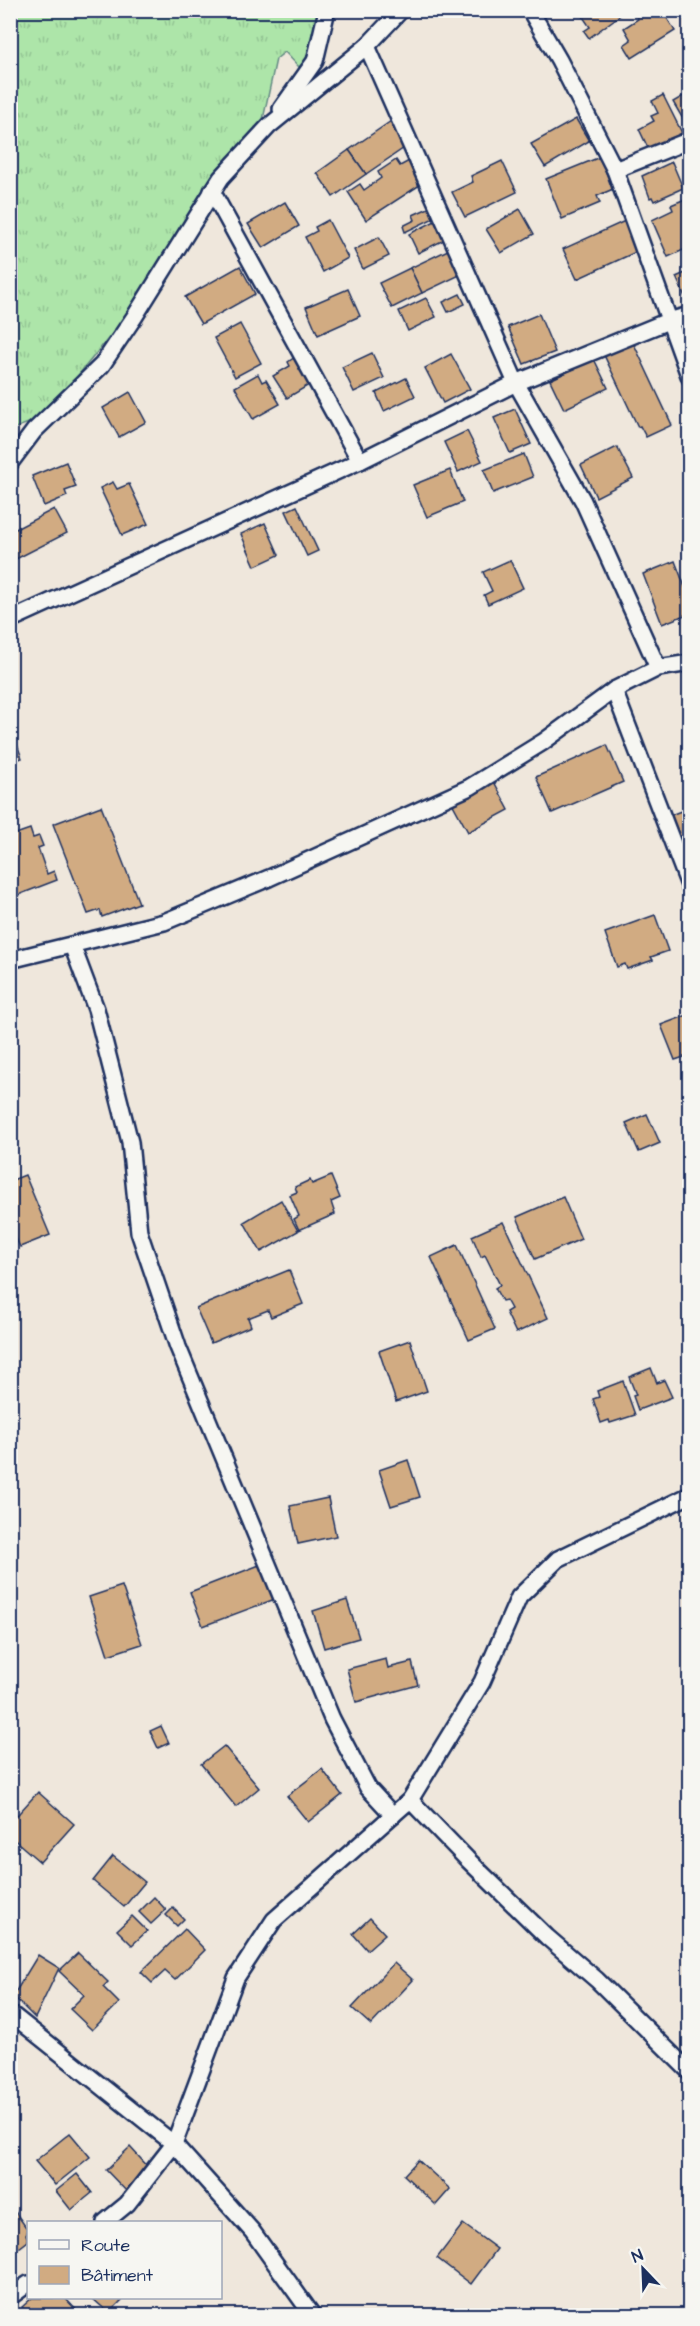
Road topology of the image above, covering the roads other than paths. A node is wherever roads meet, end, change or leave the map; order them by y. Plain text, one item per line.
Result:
1 (327, 10) edge
2 (401, 10) edge
3 (530, 10) edge
4 (367, 46) junction
5 (269, 126) junction
6 (690, 140) edge
7 (615, 170) junction
8 (212, 191) junction
9 (690, 315) edge
10 (668, 321) junction
11 (690, 378) edge
12 (516, 383) junction
13 (360, 461) junction
14 (10, 463) edge
15 (10, 620) edge
16 (690, 663) edge
17 (658, 668) junction
18 (614, 690) junction
19 (690, 888) edge
20 (72, 945) junction
21 (10, 960) edge
22 (690, 1495) edge
23 (410, 1800) junction
24 (393, 1815) junction
25 (10, 2013) edge
26 (690, 2072) edge
27 (174, 2144) junction
28 (107, 2221) edge
29 (27, 2285) edge
30 (10, 2297) edge
31 (313, 2316) edge

1 - 5 street
2 - 4 street
3 - 7 street
4 - 5 street
4 - 12 street
5 - 8 street
6 - 7 street
7 - 10 street
8 - 13 street
8 - 14 street
9 - 10 street
10 - 11 street
10 - 12 street
12 - 13 street
12 - 17 street
13 - 15 street
16 - 17 street
17 - 18 street
18 - 19 street
18 - 20 street
20 - 21 street
20 - 24 street
22 - 23 street
23 - 24 street
23 - 26 street
24 - 27 street
25 - 27 street
27 - 28 street
27 - 31 street
29 - 30 street

